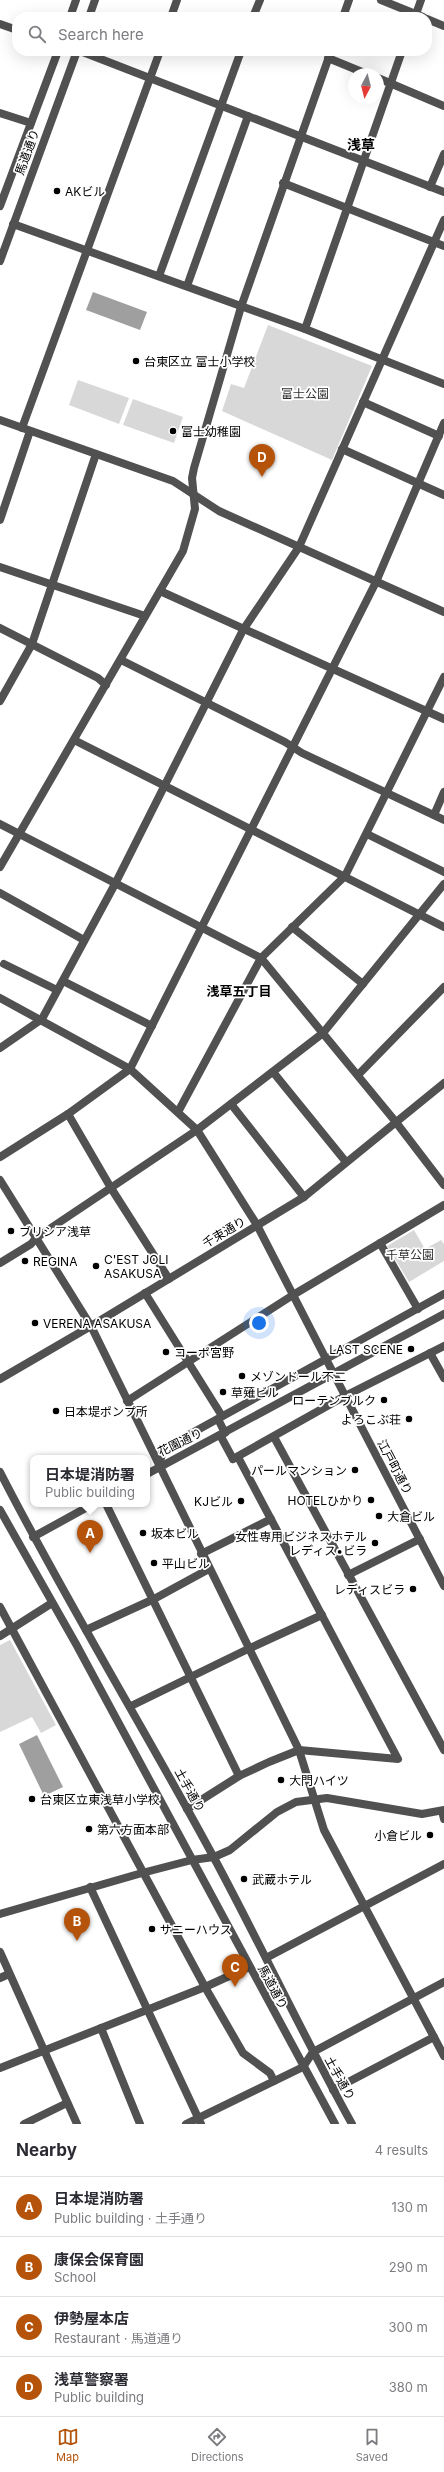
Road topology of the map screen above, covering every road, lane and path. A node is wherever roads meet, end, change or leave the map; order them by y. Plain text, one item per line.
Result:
1 (76, 0) edge
2 (95, 0) edge
3 (177, 0) edge
4 (260, 0) edge
5 (350, 0) edge
6 (381, 0) edge
7 (421, 0) edge
8 (72, 12) edge
9 (91, 12) edge
10 (173, 12) edge
11 (255, 12) edge
12 (345, 12) edge
13 (409, 12) edge
14 (419, 12) edge
15 (432, 20) edge
16 (0, 24) edge
17 (444, 26) edge
18 (12, 28) edge
19 (56, 56) edge
20 (76, 56) edge
21 (91, 56) edge
22 (158, 56) edge
23 (239, 56) edge
24 (328, 56) edge
25 (333, 56) edge
26 (400, 56) edge
27 (356, 68) edge
28 (150, 78) junction
29 (384, 80) edge
30 (390, 83) junction
31 (221, 105) junction
32 (444, 106) edge
33 (0, 113) edge
34 (248, 116) junction
35 (31, 124) junction
36 (300, 135) junction
37 (444, 154) edge
38 (363, 160) junction
39 (283, 183) junction
40 (430, 187) junction
41 (444, 192) edge
42 (0, 206) edge
43 (347, 208) junction
44 (444, 220) edge
45 (14, 224) junction
46 (434, 242) junction
47 (444, 246) edge
48 (86, 250) junction
49 (0, 261) edge
50 (159, 276) junction
51 (187, 286) junction
52 (240, 306) junction
53 (305, 329) junction
54 (382, 359) junction
55 (444, 384) edge
56 (362, 402) junction
57 (0, 420) edge
58 (444, 423) edge
59 (22, 428) junction
60 (30, 432) junction
61 (438, 436) junction
62 (342, 449) junction
63 (96, 454) junction
64 (418, 484) junction
65 (194, 493) junction
66 (444, 495) edge
67 (0, 520) edge
68 (299, 547) junction
69 (0, 567) edge
70 (376, 582) junction
71 (52, 585) junction
72 (160, 591) junction
73 (444, 612) edge
74 (146, 616) junction
75 (0, 628) edge
76 (243, 630) junction
77 (32, 644) junction
78 (121, 660) junction
79 (332, 668) junction
80 (444, 677) edge
81 (106, 686) junction
82 (0, 701) edge
83 (206, 703) junction
84 (427, 712) junction
85 (444, 719) edge
86 (74, 740) junction
87 (293, 746) junction
88 (165, 785) junction
89 (444, 792) edge
90 (387, 794) junction
91 (434, 815) junction
92 (444, 820) edge
93 (0, 824) edge
94 (251, 828) junction
95 (19, 834) junction
96 (367, 834) junction
97 (0, 867) edge
98 (444, 872) edge
99 (345, 876) junction
100 (115, 884) junction
101 (444, 884) edge
102 (0, 893) edge
103 (419, 915) junction
104 (202, 926) junction
105 (292, 927) junction
106 (444, 927) edge
107 (84, 940) junction
108 (261, 958) junction
109 (4, 964) dead end
110 (63, 980) junction
111 (362, 984) junction
112 (444, 987) edge
113 (57, 990) junction
114 (0, 998) edge
115 (42, 1019) junction
116 (152, 1026) junction
117 (323, 1033) junction
118 (0, 1048) edge
119 (130, 1069) junction
120 (273, 1072) junction
121 (358, 1076) junction
122 (444, 1083) edge
123 (231, 1104) junction
124 (178, 1112) junction
125 (68, 1114) junction
126 (395, 1121) junction
127 (197, 1130) junction
128 (0, 1157) edge
129 (346, 1162) junction
130 (0, 1180) edge
131 (444, 1185) edge
132 (111, 1188) junction
133 (304, 1197) junction
134 (444, 1205) edge
135 (257, 1225) junction
136 (36, 1238) junction
137 (380, 1243) junction
138 (0, 1263) edge
139 (169, 1279) junction
140 (145, 1293) junction
141 (444, 1294) edge
142 (293, 1295) junction
143 (418, 1309) junction
144 (444, 1314) edge
145 (91, 1326) junction
146 (444, 1346) edge
147 (430, 1353) junction
148 (326, 1358) junction
149 (188, 1362) junction
150 (334, 1374) junction
151 (0, 1378) edge
152 (444, 1378) edge
153 (345, 1396) junction
154 (127, 1401) junction
155 (220, 1418) junction
156 (222, 1434) junction
157 (274, 1437) junction
158 (236, 1458) junction
159 (159, 1467) junction
160 (0, 1472) edge
161 (150, 1472) edge
162 (88, 1507) edge
163 (108, 1507) edge
164 (0, 1510) edge
165 (271, 1519) junction
166 (33, 1537) junction
167 (420, 1539) junction
168 (201, 1554) junction
169 (209, 1569) junction
170 (348, 1575) junction
171 (444, 1586) edge
172 (154, 1599) junction
173 (52, 1603) junction
174 (0, 1606) edge
175 (322, 1615) junction
176 (12, 1630) junction
177 (86, 1630) junction
178 (0, 1636) edge
179 (248, 1649) junction
180 (191, 1676) junction
181 (131, 1706) junction
182 (299, 1750) junction
183 (444, 1750) edge
184 (239, 1776) junction
185 (312, 1798) junction
186 (187, 1809) junction
187 (443, 1813) edge
188 (214, 1857) junction
189 (192, 1860) junction
190 (444, 1864) edge
191 (142, 1873) junction
192 (90, 1887) junction
193 (364, 1906) junction
194 (0, 1914) edge
195 (0, 1952) edge
196 (266, 1958) junction
197 (249, 1967) junction
198 (9, 1974) junction
199 (0, 1978) edge
200 (444, 1982) edge
201 (205, 1987) junction
202 (414, 1999) junction
203 (148, 2010) junction
204 (101, 2028) junction
205 (434, 2036) junction
206 (44, 2051) junction
207 (313, 2052) junction
208 (444, 2056) edge
209 (303, 2067) junction
210 (0, 2068) edge
211 (274, 2081) junction
212 (334, 2090) junction
213 (68, 2103) junction
214 (200, 2121) edge
215 (24, 2124) edge
216 (77, 2124) edge
217 (140, 2124) edge
218 (186, 2124) edge
219 (335, 2124) edge
220 (352, 2124) edge

1 - 8 street
2 - 9 street
3 - 10 street
4 - 11 street
5 - 12 street
6 - 13 street
7 - 14 street
15 - 17 street
16 - 18 street
19 - 35 street, 馬道通り
20 - 45 street, 馬道通り
21 - 28 street
22 - 28 street
23 - 31 street
24 - 36 street
25 - 27 street
26 - 30 street
28 - 31 street
28 - 48 street
29 - 30 street
30 - 32 street
30 - 38 street
31 - 34 street
31 - 50 street
33 - 35 street
34 - 36 street
34 - 51 street
35 - 42 street, 馬道通り
36 - 38 street
36 - 39 street
37 - 40 street
38 - 40 street
38 - 43 street
39 - 43 street
39 - 52 street
40 - 41 street
43 - 46 street
43 - 53 street
44 - 46 street
45 - 48 street
45 - 49 street, 馬道通り
46 - 47 street
46 - 54 street
48 - 50 street
48 - 59 street
50 - 51 street
51 - 52 street
52 - 53 street
52 - 65 street
53 - 54 street
54 - 55 street
54 - 56 street
56 - 61 street
56 - 62 street
57 - 59 street
58 - 61 street
59 - 60 street
60 - 63 street
60 - 67 street
61 - 64 street
62 - 64 street
62 - 68 street
63 - 65 street
63 - 71 street
64 - 66 street
64 - 70 street
65 - 68 street
65 - 72 street
68 - 70 street
68 - 76 street
69 - 71 street
70 - 73 street
70 - 79 street
71 - 74 street
71 - 77 street
72 - 74 street
72 - 76 street
74 - 78 street
75 - 77 street
76 - 79 street
76 - 83 street
77 - 81 street
77 - 82 street
78 - 81 street
78 - 83 street
79 - 84 street
79 - 87 street
80 - 84 street
81 - 86 street
83 - 87 street
83 - 88 street
84 - 85 street
84 - 90 street
86 - 88 street
86 - 95 street
87 - 90 street
87 - 94 street
88 - 94 street
88 - 100 street
89 - 91 street
90 - 91 street
90 - 96 street
91 - 92 street
93 - 95 street
94 - 99 street
94 - 104 street
95 - 97 street
95 - 100 street
96 - 98 street
96 - 99 street
99 - 103 street
99 - 105 street
100 - 104 street
100 - 107 street
101 - 103 street
102 - 107 street
103 - 106 street
103 - 111 street
104 - 108 street
104 - 116 street
105 - 108 street
105 - 111 street
107 - 110 street
108 - 117 street
108 - 124 street
109 - 113 street
110 - 113 street
110 - 116 street
111 - 117 street
112 - 121 street
113 - 115 street
114 - 115 street, 江戸町通り
115 - 118 street
115 - 119 street, 江戸町通り
116 - 119 street
117 - 120 street
117 - 121 street
119 - 124 street, 江戸町通り
119 - 125 street
120 - 123 street
120 - 129 street
121 - 126 street
122 - 126 street, 千束通り
123 - 127 street
123 - 133 street
124 - 127 street, 江戸町通り
125 - 128 street
125 - 132 street
126 - 129 street, 千束通り
126 - 131 street
127 - 132 street
127 - 135 street, 江戸町通り
129 - 133 street, 千束通り
130 - 136 street
132 - 136 street
132 - 139 street
133 - 135 street, 千束通り
134 - 137 street
135 - 139 street, 千束通り
135 - 142 street, 江戸町通り
136 - 138 street
136 - 145 street
137 - 142 street
137 - 143 street
139 - 140 street, 千束通り
140 - 145 street, 千束通り
140 - 149 street
141 - 143 street, 花園通り
142 - 148 street, 江戸町通り
142 - 149 street
143 - 148 street, 花園通り
144 - 150 street, 花園通り
145 - 151 street, 千束通り
145 - 154 street
146 - 147 street
147 - 152 street
147 - 153 street
148 - 150 street, 江戸町通り
148 - 155 street, 花園通り
149 - 154 street
149 - 155 street
150 - 153 street, 江戸町通り
150 - 156 street, 花園通り
153 - 157 street
153 - 167 street, 江戸町通り
154 - 159 street
155 - 156 street
155 - 159 street, 花園通り
156 - 158 street
156 - 159 street, 花園通り
157 - 158 street
157 - 170 street
158 - 165 street
159 - 161 street
159 - 168 street
160 - 166 street, 土手通り
162 - 166 street
163 - 172 street
164 - 173 street
165 - 168 street
165 - 175 street
166 - 177 street, 土手通り
167 - 170 street
167 - 171 street, 江戸町通り
168 - 169 street
169 - 172 street
169 - 179 street
170 - 183 street
172 - 177 street
172 - 180 street
173 - 176 street
173 - 189 street
174 - 176 street
175 - 179 street
175 - 182 street
176 - 178 street
176 - 191 street
177 - 181 street, 土手通り
179 - 180 street
179 - 182 street
180 - 181 street
180 - 184 street
181 - 186 street, 土手通り
182 - 184 street
182 - 185 street
184 - 186 street
185 - 187 street
185 - 188 street
185 - 193 street
186 - 188 street, 土手通り
188 - 189 street
188 - 196 street, 土手通り
189 - 191 street
189 - 197 street, 馬道通り
190 - 193 street
191 - 192 street
191 - 201 street
192 - 194 street
192 - 203 street
193 - 196 street
193 - 202 street
195 - 198 street
196 - 207 street, 土手通り
197 - 201 street
197 - 209 street, 馬道通り
198 - 199 street
198 - 206 street
200 - 202 street
201 - 203 street
201 - 211 street
202 - 205 street
202 - 207 street
203 - 204 street
203 - 214 street
204 - 206 street
204 - 217 street
205 - 208 street
205 - 212 street
206 - 210 street
206 - 213 street
207 - 209 street
207 - 212 street, 土手通り
209 - 211 street
209 - 219 street, 馬道通り
211 - 214 street
212 - 220 street, 土手通り
213 - 215 street
213 - 216 street
214 - 218 street

